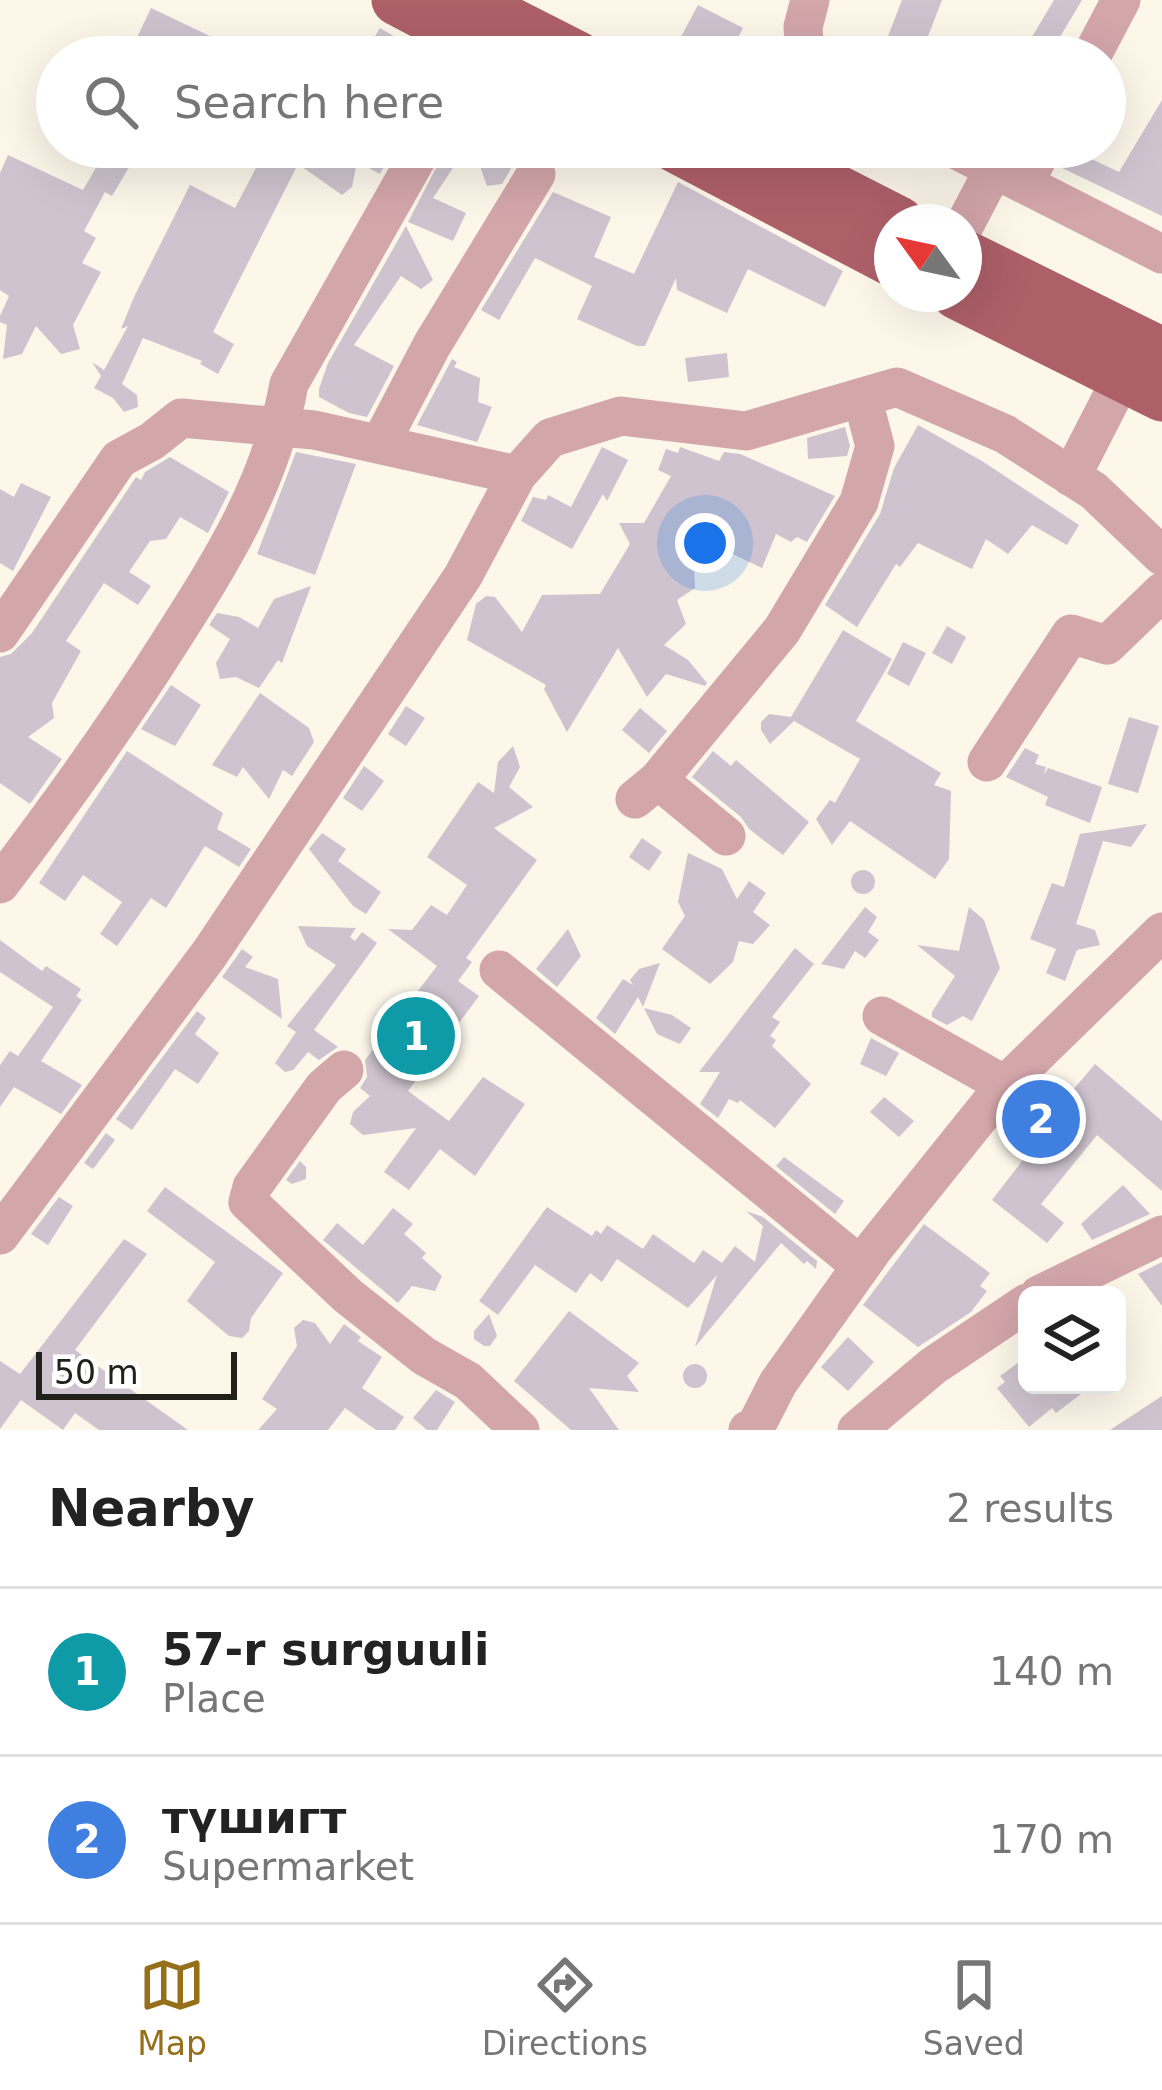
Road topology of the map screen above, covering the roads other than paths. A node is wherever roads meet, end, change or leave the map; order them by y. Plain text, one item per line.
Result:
1 (397, 0) edge
2 (1121, 0) edge
3 (805, 2) edge
4 (493, 18) edge
5 (532, 36) edge
6 (804, 36) edge
7 (1102, 36) edge
8 (411, 168) edge
9 (714, 168) edge
10 (793, 168) edge
11 (993, 168) edge
12 (1018, 168) edge
13 (536, 174) dead end
14 (1009, 176) junction
15 (982, 206) edge
16 (874, 209) edge
17 (874, 252) edge
18 (1162, 254) edge
19 (982, 266) edge
20 (982, 304) edge
21 (1147, 367) edge
22 (862, 397) junction
23 (281, 427) junction
24 (380, 445) junction
25 (517, 476) junction
26 (1071, 477) junction
27 (1162, 556) edge
28 (1162, 592) edge
29 (0, 633) edge
30 (987, 762) dead end
31 (726, 836) dead end
32 (0, 884) edge
33 (1162, 932) edge
34 (499, 970) dead end
35 (882, 1016) dead end
36 (344, 1070) dead end
37 (1005, 1085) junction
38 (0, 1235) edge
39 (1162, 1235) edge
40 (861, 1266) junction
41 (1057, 1286) edge
42 (1018, 1309) edge
43 (754, 1429) edge
44 (520, 1430) edge
45 (856, 1430) edge

1 - 4 main road
2 - 7 street
3 - 6 street
4 - 5 main road
8 - 23 street
9 - 17 main road
10 - 16 main road
11 - 14 street
12 - 14 street
13 - 24 street
14 - 15 street
14 - 18 street
19 - 21 main road
20 - 21 main road
21 - 26 street
22 - 25 street
22 - 26 street
22 - 31 street
23 - 24 street
23 - 29 street
23 - 32 street
24 - 25 street
25 - 38 street
26 - 27 street
28 - 30 street
33 - 37 street
34 - 40 street
35 - 37 street
36 - 44 street
37 - 40 street
39 - 41 street
40 - 43 street
42 - 45 street

